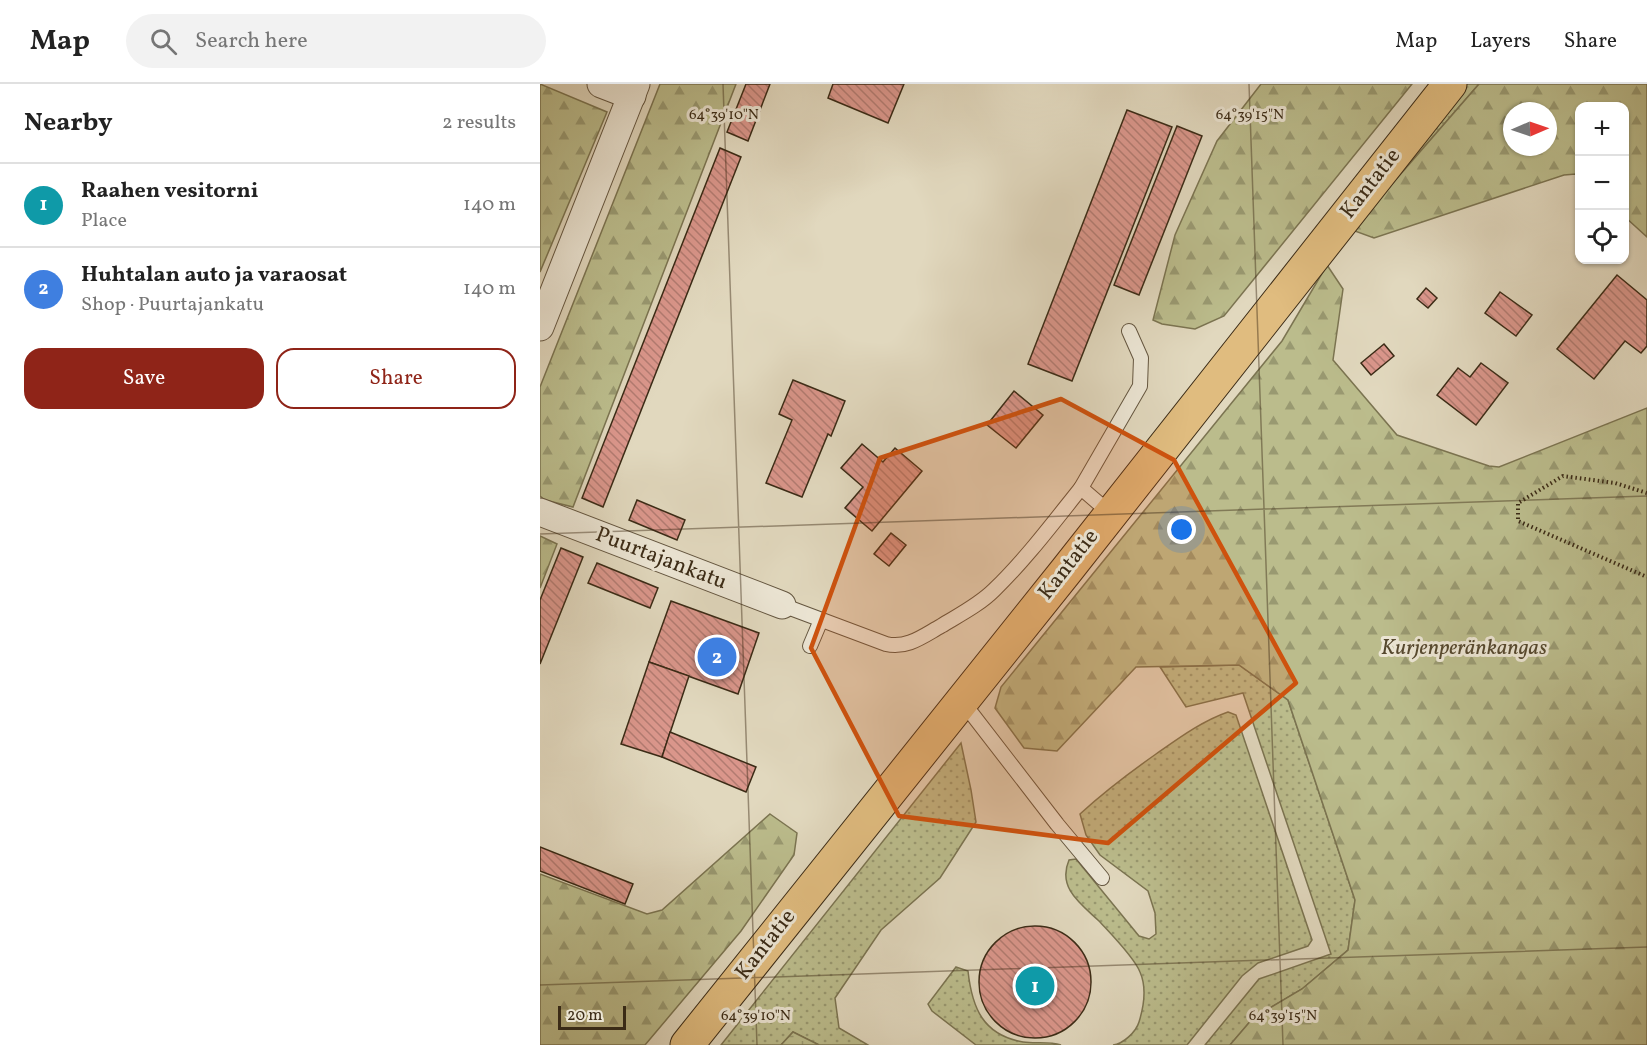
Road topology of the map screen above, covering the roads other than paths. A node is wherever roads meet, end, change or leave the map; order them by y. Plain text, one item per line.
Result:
1 (601, 84) edge
2 (1450, 84) edge
3 (634, 90) edge
4 (540, 327) edge
5 (1129, 332) dead end
6 (1081, 488) junction
7 (540, 512) edge
8 (1110, 513) junction
9 (782, 605) joint
10 (821, 620) junction
11 (810, 646) dead end
12 (962, 700) junction
13 (1102, 878) dead end
14 (687, 1045) edge

1 - 3 street
2 - 8 main road, Kantatie
3 - 4 street
5 - 6 lane
6 - 8 lane
6 - 10 lane
7 - 9 street, Puurtajankatu
8 - 12 main road, Kantatie
9 - 10 lane
10 - 11 lane
12 - 13 lane
12 - 14 main road, Kantatie

